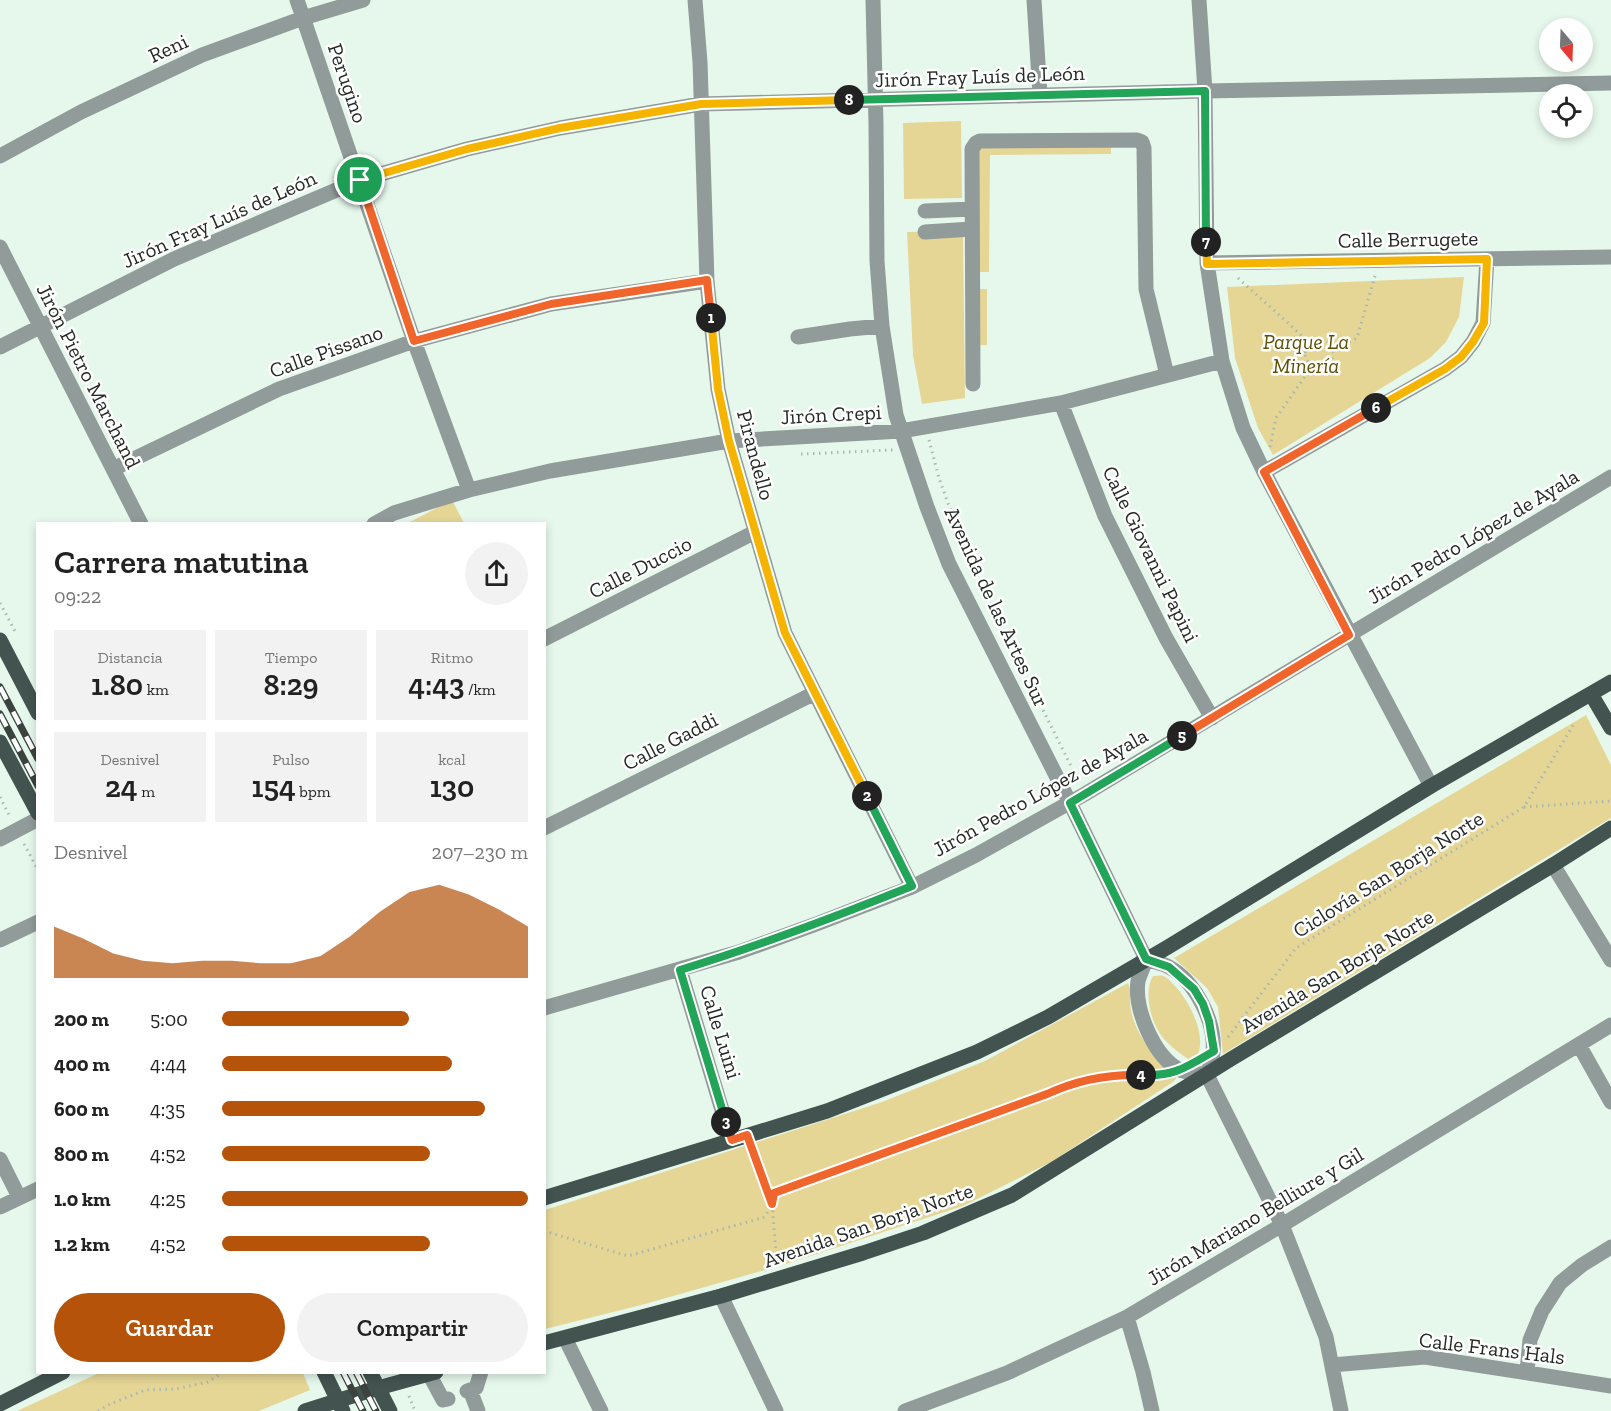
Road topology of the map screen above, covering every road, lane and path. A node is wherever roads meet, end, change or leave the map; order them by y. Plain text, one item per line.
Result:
1 (297, 0) edge
2 (363, 0) edge
3 (694, 0) edge
4 (873, 0) edge
5 (1034, 0) edge
6 (1199, 0) edge
7 (303, 18) junction
8 (1611, 83) edge
9 (1205, 91) junction
10 (1040, 95) junction
11 (875, 100) junction
12 (701, 104) junction
13 (0, 156) edge
14 (360, 180) junction
15 (972, 209) junction
16 (925, 211) dead end
17 (972, 229) junction
18 (925, 232) dead end
19 (0, 247) edge
20 (1611, 257) edge
21 (1487, 259) junction
22 (1379, 261) junction
23 (1214, 263) junction
24 (707, 280) junction
25 (882, 326) junction
26 (41, 327) junction
27 (798, 337) dead end
28 (414, 341) junction
29 (1310, 343) junction
30 (0, 347) edge
31 (1333, 350) junction
32 (1222, 361) junction
33 (1313, 365) junction
34 (1167, 375) junction
35 (973, 384) dead end
36 (1061, 403) junction
37 (926, 427) junction
38 (901, 431) junction
39 (729, 441) junction
40 (931, 447) junction
41 (906, 448) junction
42 (792, 455) dead end
43 (113, 469) junction
44 (1264, 472) junction
45 (1611, 477) edge
46 (469, 490) junction
47 (140, 522) edge
48 (378, 522) edge
49 (755, 532) junction
50 (1349, 635) junction
51 (546, 638) edge
52 (0, 640) edge
53 (1611, 682) edge
54 (815, 693) junction
55 (1591, 694) junction
56 (36, 709) edge
57 (1212, 718) junction
58 (1575, 722) dead end
59 (1611, 728) edge
60 (0, 742) edge
61 (1431, 786) junction
62 (1085, 794) junction
63 (1611, 801) edge
64 (1070, 803) junction
65 (1524, 807) junction
66 (36, 809) edge
67 (36, 820) edge
68 (546, 827) edge
69 (1611, 828) edge
70 (0, 839) edge
71 (1553, 865) junction
72 (912, 886) junction
73 (36, 923) edge
74 (0, 940) edge
75 (1146, 959) junction
76 (1611, 960) edge
77 (680, 970) junction
78 (546, 1007) edge
79 (1611, 1025) edge
80 (1579, 1046) junction
81 (1214, 1051) junction
82 (1181, 1070) junction
83 (1207, 1075) junction
84 (1611, 1102) edge
85 (747, 1135) junction
86 (732, 1140) junction
87 (0, 1159) edge
88 (36, 1190) edge
89 (19, 1197) junction
90 (546, 1197) edge
91 (772, 1204) junction
92 (0, 1207) edge
93 (1282, 1225) junction
94 (546, 1232) edge
95 (1611, 1247) edge
96 (778, 1279) junction
97 (721, 1296) junction
98 (1126, 1317) junction
99 (565, 1338) junction
100 (546, 1343) edge
101 (1332, 1365) junction
102 (1527, 1372) junction
103 (59, 1374) edge
104 (220, 1374) edge
105 (325, 1374) edge
106 (371, 1374) edge
107 (429, 1374) edge
108 (433, 1374) edge
109 (480, 1374) edge
110 (1611, 1386) edge
111 (378, 1388) junction
112 (441, 1403) edge
113 (0, 1404) edge
114 (340, 1406) edge
115 (98, 1411) edge
116 (305, 1411) edge
117 (390, 1411) edge
118 (478, 1411) edge
119 (601, 1411) edge
120 (776, 1411) edge
121 (905, 1411) edge
122 (1152, 1411) edge
123 (1341, 1411) edge

1 - 7 street, Perugino
2 - 7 street, Reni
3 - 12 street, Pirandello
4 - 11 street, Avenida de las Artes Sur
5 - 10 street
6 - 9 street
7 - 13 street, Reni
7 - 14 street, Perugino
8 - 9 street, Jirón Fray Luís de León
9 - 10 street, Jirón Fray Luís de León
9 - 23 street
10 - 11 street, Jirón Fray Luís de León
11 - 12 street, Jirón Fray Luís de León
11 - 25 street, Avenida de las Artes Sur
12 - 14 street, Jirón Fray Luís de León
12 - 24 street, Pirandello
14 - 26 street, Jirón Fray Luís de León
14 - 28 street, Perugino
15 - 16 street
15 - 17 street
15 - 34 street
17 - 18 street
17 - 35 street
19 - 26 street, Jirón Pietro Marchand
20 - 21 street, Calle Berrugete
21 - 22 street, Calle Berrugete
21 - 44 street
22 - 23 street, Calle Berrugete
22 - 31 path
23 - 29 path
23 - 32 street
24 - 28 street, Calle Pissano
24 - 39 street, Pirandello
25 - 27 street
25 - 38 street, Avenida de las Artes Sur
26 - 30 street, Jirón Fray Luís de León
26 - 43 street, Jirón Pietro Marchand
28 - 43 street, Calle Pissano
28 - 46 street, Perugino
29 - 31 path
29 - 33 path
31 - 33 path
32 - 34 street, Jirón Crepi
32 - 44 street
33 - 44 path
34 - 36 street, Jirón Crepi
36 - 37 street, Jirón Crepi
36 - 57 street, Calle Giovanni Papini
37 - 38 street, Jirón Crepi
37 - 40 path
38 - 39 street, Jirón Crepi
38 - 41 street, Avenida de las Artes Sur
39 - 46 street, Jirón Crepi
39 - 49 street, Pirandello
40 - 41 path
40 - 62 path
41 - 42 path
41 - 64 street, Avenida de las Artes Sur
43 - 47 street, Jirón Pietro Marchand
44 - 50 street
45 - 50 street, Jirón Pedro López de Ayala
46 - 48 street, Jirón Crepi
49 - 51 street, Calle Duccio
49 - 54 street, Pirandello
50 - 57 street, Jirón Pedro López de Ayala
50 - 61 street
52 - 56 main road
53 - 55 main road
54 - 68 street, Calle Gaddi
54 - 72 street, Pirandello
55 - 59 main road
55 - 61 main road
57 - 62 street, Jirón Pedro López de Ayala
58 - 65 path, Ciclovía San Borja Norte
60 - 66 main road
61 - 75 main road
62 - 64 street, Jirón Pedro López de Ayala
63 - 65 path
64 - 72 street, Jirón Pedro López de Ayala
64 - 75 street, Avenida de las Artes Sur
65 - 81 path, Ciclovía San Borja Norte
67 - 70 street
69 - 71 main road, Avenida San Borja Norte
71 - 76 street
71 - 83 main road, Avenida San Borja Norte
72 - 77 street, Jirón Pedro López de Ayala
73 - 74 street
75 - 81 street
75 - 82 street
75 - 85 main road
77 - 78 street, Jirón Pedro López de Ayala
77 - 86 street, Calle Luini
79 - 80 street, Jirón Mariano Belliure y Gil
80 - 84 street
80 - 93 street, Jirón Mariano Belliure y Gil
81 - 83 street
82 - 83 street
82 - 91 path
83 - 93 street
83 - 96 main road, Avenida San Borja Norte
85 - 86 main road
85 - 91 path
86 - 90 main road
87 - 89 street
88 - 89 street
89 - 92 street
91 - 94 path
91 - 96 path
93 - 98 street, Jirón Mariano Belliure y Gil
93 - 101 street
95 - 102 street
96 - 97 main road, Avenida San Borja Norte
97 - 99 main road, Avenida San Borja Norte
97 - 120 street
98 - 121 street, Jirón Mariano Belliure y Gil
98 - 122 street
99 - 100 main road, Avenida San Borja Norte
99 - 119 street
101 - 102 street, Calle Frans Hals
101 - 123 street
102 - 110 street, Calle Frans Hals
103 - 113 main road
104 - 115 path
105 - 114 main road
106 - 111 main road
107 - 111 main road
108 - 112 street
109 - 118 street
111 - 114 main road
111 - 117 main road
114 - 116 main road

